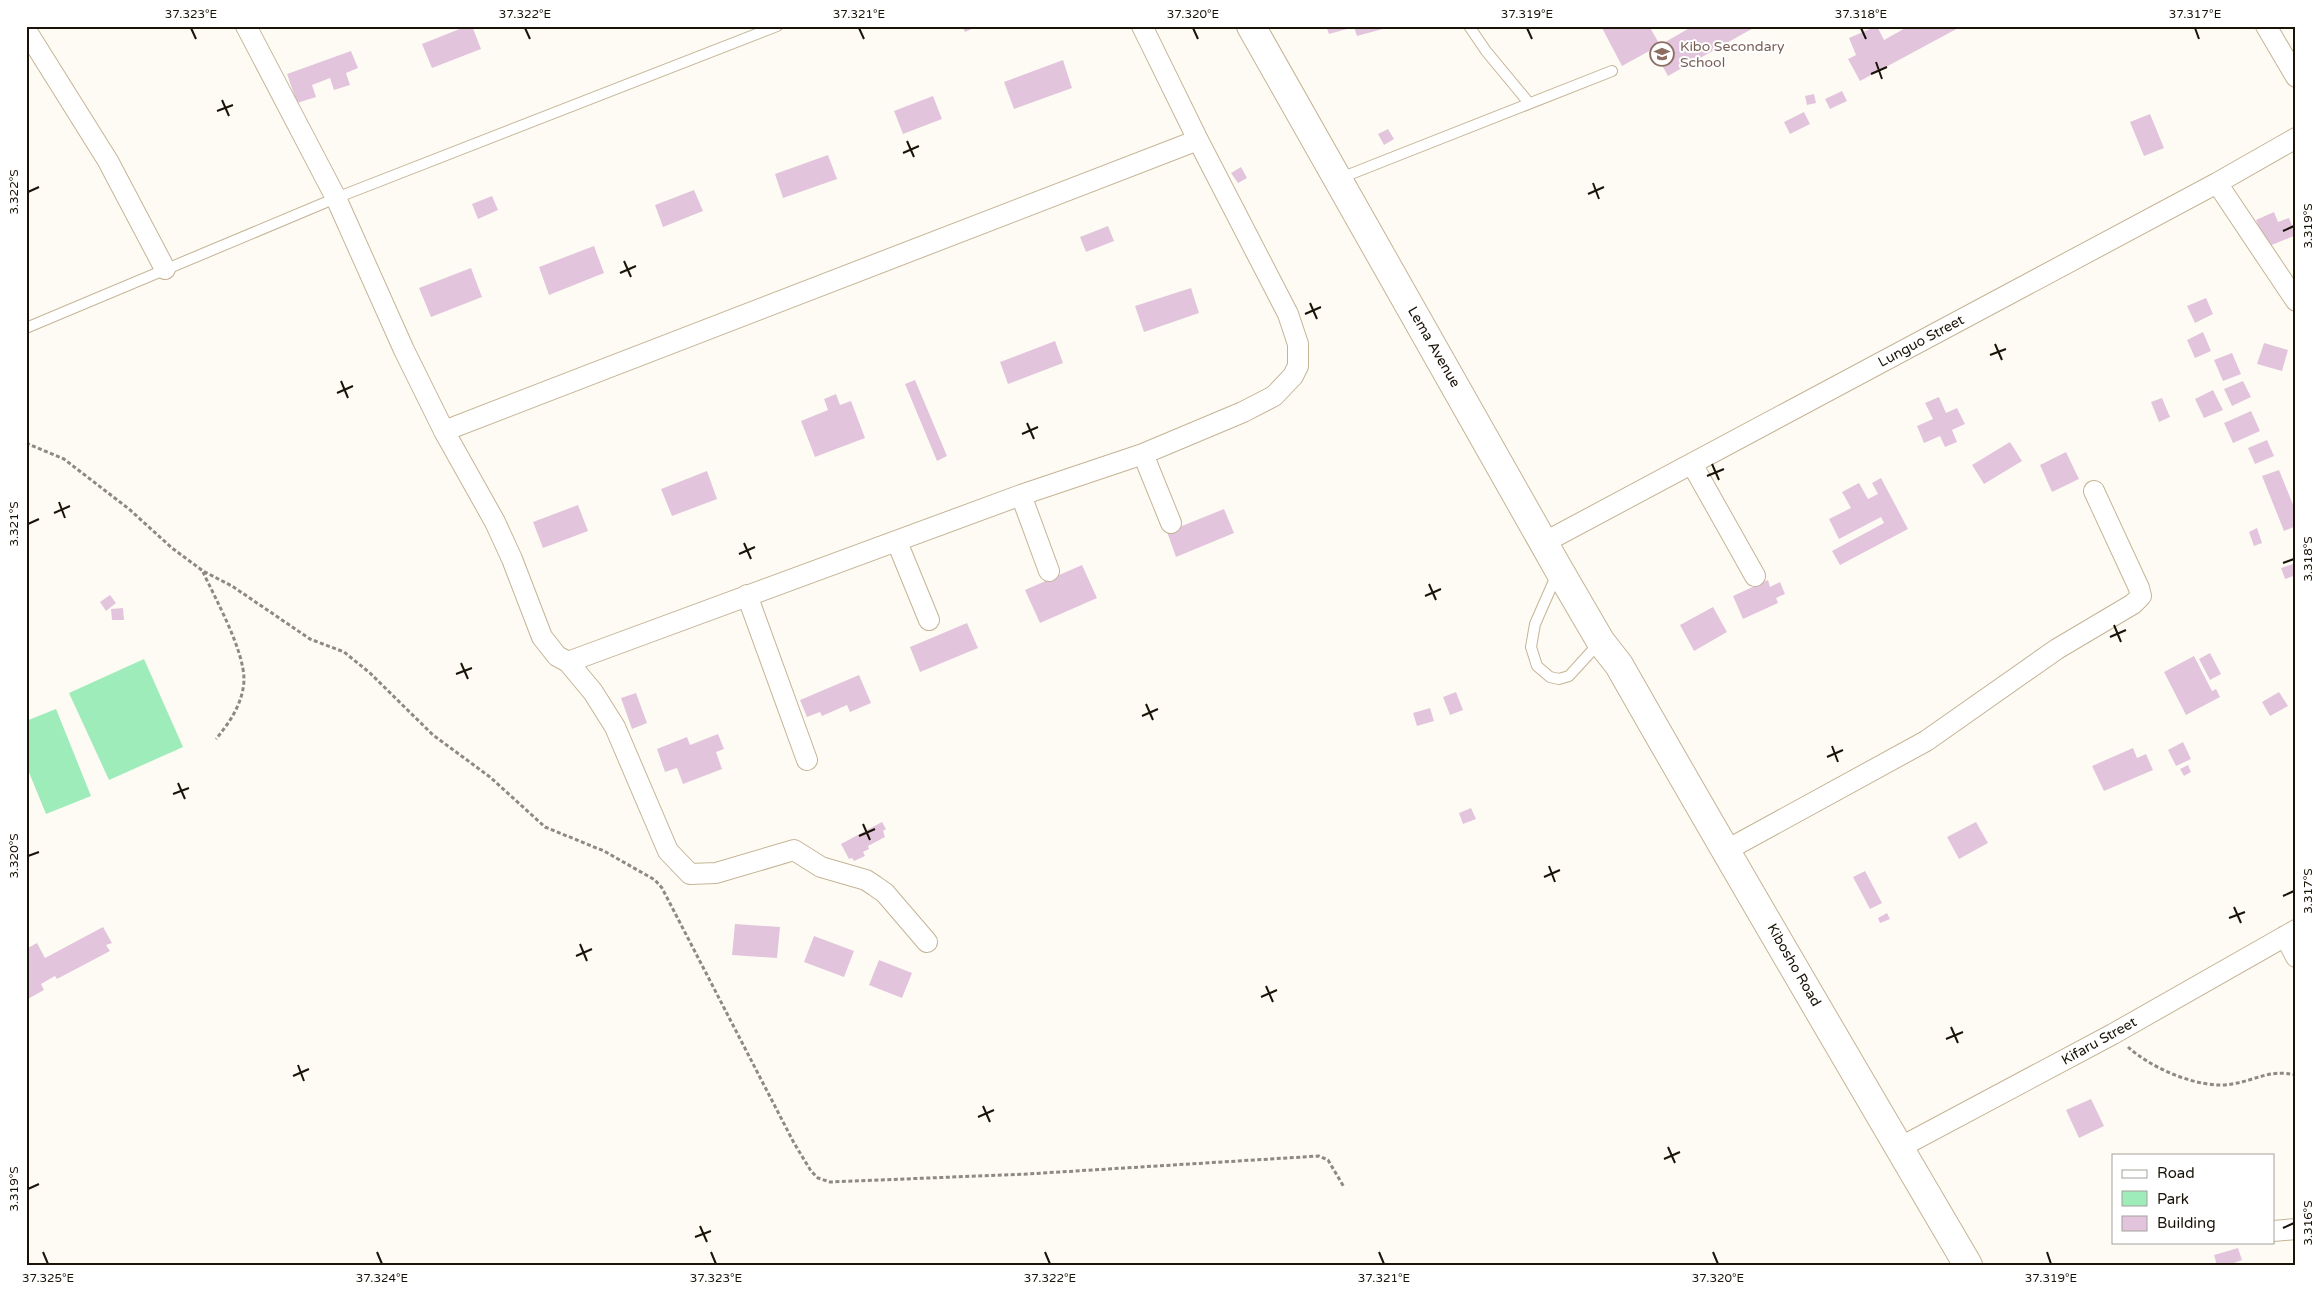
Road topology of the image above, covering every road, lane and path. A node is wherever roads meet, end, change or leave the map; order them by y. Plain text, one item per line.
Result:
1 (246, 26) edge
2 (777, 26) edge
3 (1142, 26) edge
4 (1252, 26) edge
5 (1470, 26) edge
6 (2266, 26) edge
7 (26, 30) edge
8 (1612, 71) dead end
9 (2296, 77) edge
10 (1529, 103) junction
11 (2296, 138) edge
12 (1198, 140) junction
13 (1338, 179) junction
14 (2217, 183) junction
15 (336, 198) junction
16 (165, 269) junction
17 (2296, 301) edge
18 (26, 328) edge
19 (444, 431) junction
20 (26, 443) edge
21 (1143, 454) junction
22 (1692, 464) junction
23 (2094, 491) dead end
24 (1022, 495) junction
25 (1171, 522) dead end
26 (897, 542) junction
27 (1545, 542) junction
28 (1559, 570) junction
29 (203, 571) junction
30 (1050, 571) dead end
31 (1755, 576) dead end
32 (748, 595) junction
33 (929, 620) dead end
34 (1601, 642) junction
35 (568, 662) junction
36 (1620, 665) joint
37 (216, 739) dead end
38 (807, 760) dead end
39 (1724, 851) junction
40 (2290, 933) edge
41 (927, 942) dead end
42 (2296, 957) edge
43 (2113, 1034) junction
44 (2296, 1075) edge
45 (1900, 1148) junction
46 (1344, 1188) dead end
47 (2296, 1229) edge
48 (2274, 1231) edge
49 (1968, 1265) edge

1 - 15 street
2 - 15 lane
3 - 12 street
4 - 13 main road, Lema Avenue
5 - 10 lane
6 - 9 street
7 - 16 street
8 - 10 lane
10 - 13 lane
11 - 14 street, Lunguo Street
12 - 19 street
12 - 21 street
13 - 27 main road, Lema Avenue
14 - 17 street
14 - 22 street, Lunguo Street
15 - 16 lane
15 - 19 street
16 - 18 lane
19 - 35 street
20 - 29 path
21 - 24 street
21 - 25 street
22 - 27 street, Lunguo Street
22 - 31 street
23 - 39 street
24 - 26 street
24 - 30 street
26 - 32 street
26 - 33 street
27 - 28 main road, Lema Avenue
28 - 34 main road, Lema Avenue
28 - 34 lane
29 - 37 path
29 - 46 path
32 - 35 street
32 - 38 street
34 - 36 main road, Lema Avenue
35 - 41 street
36 - 39 main road, Kibosho Road
39 - 45 main road, Kibosho Road
40 - 42 street
40 - 43 street, Kifaru Street
43 - 44 path
43 - 45 street, Kifaru Street
45 - 49 main road, Kibosho Road
47 - 48 street

